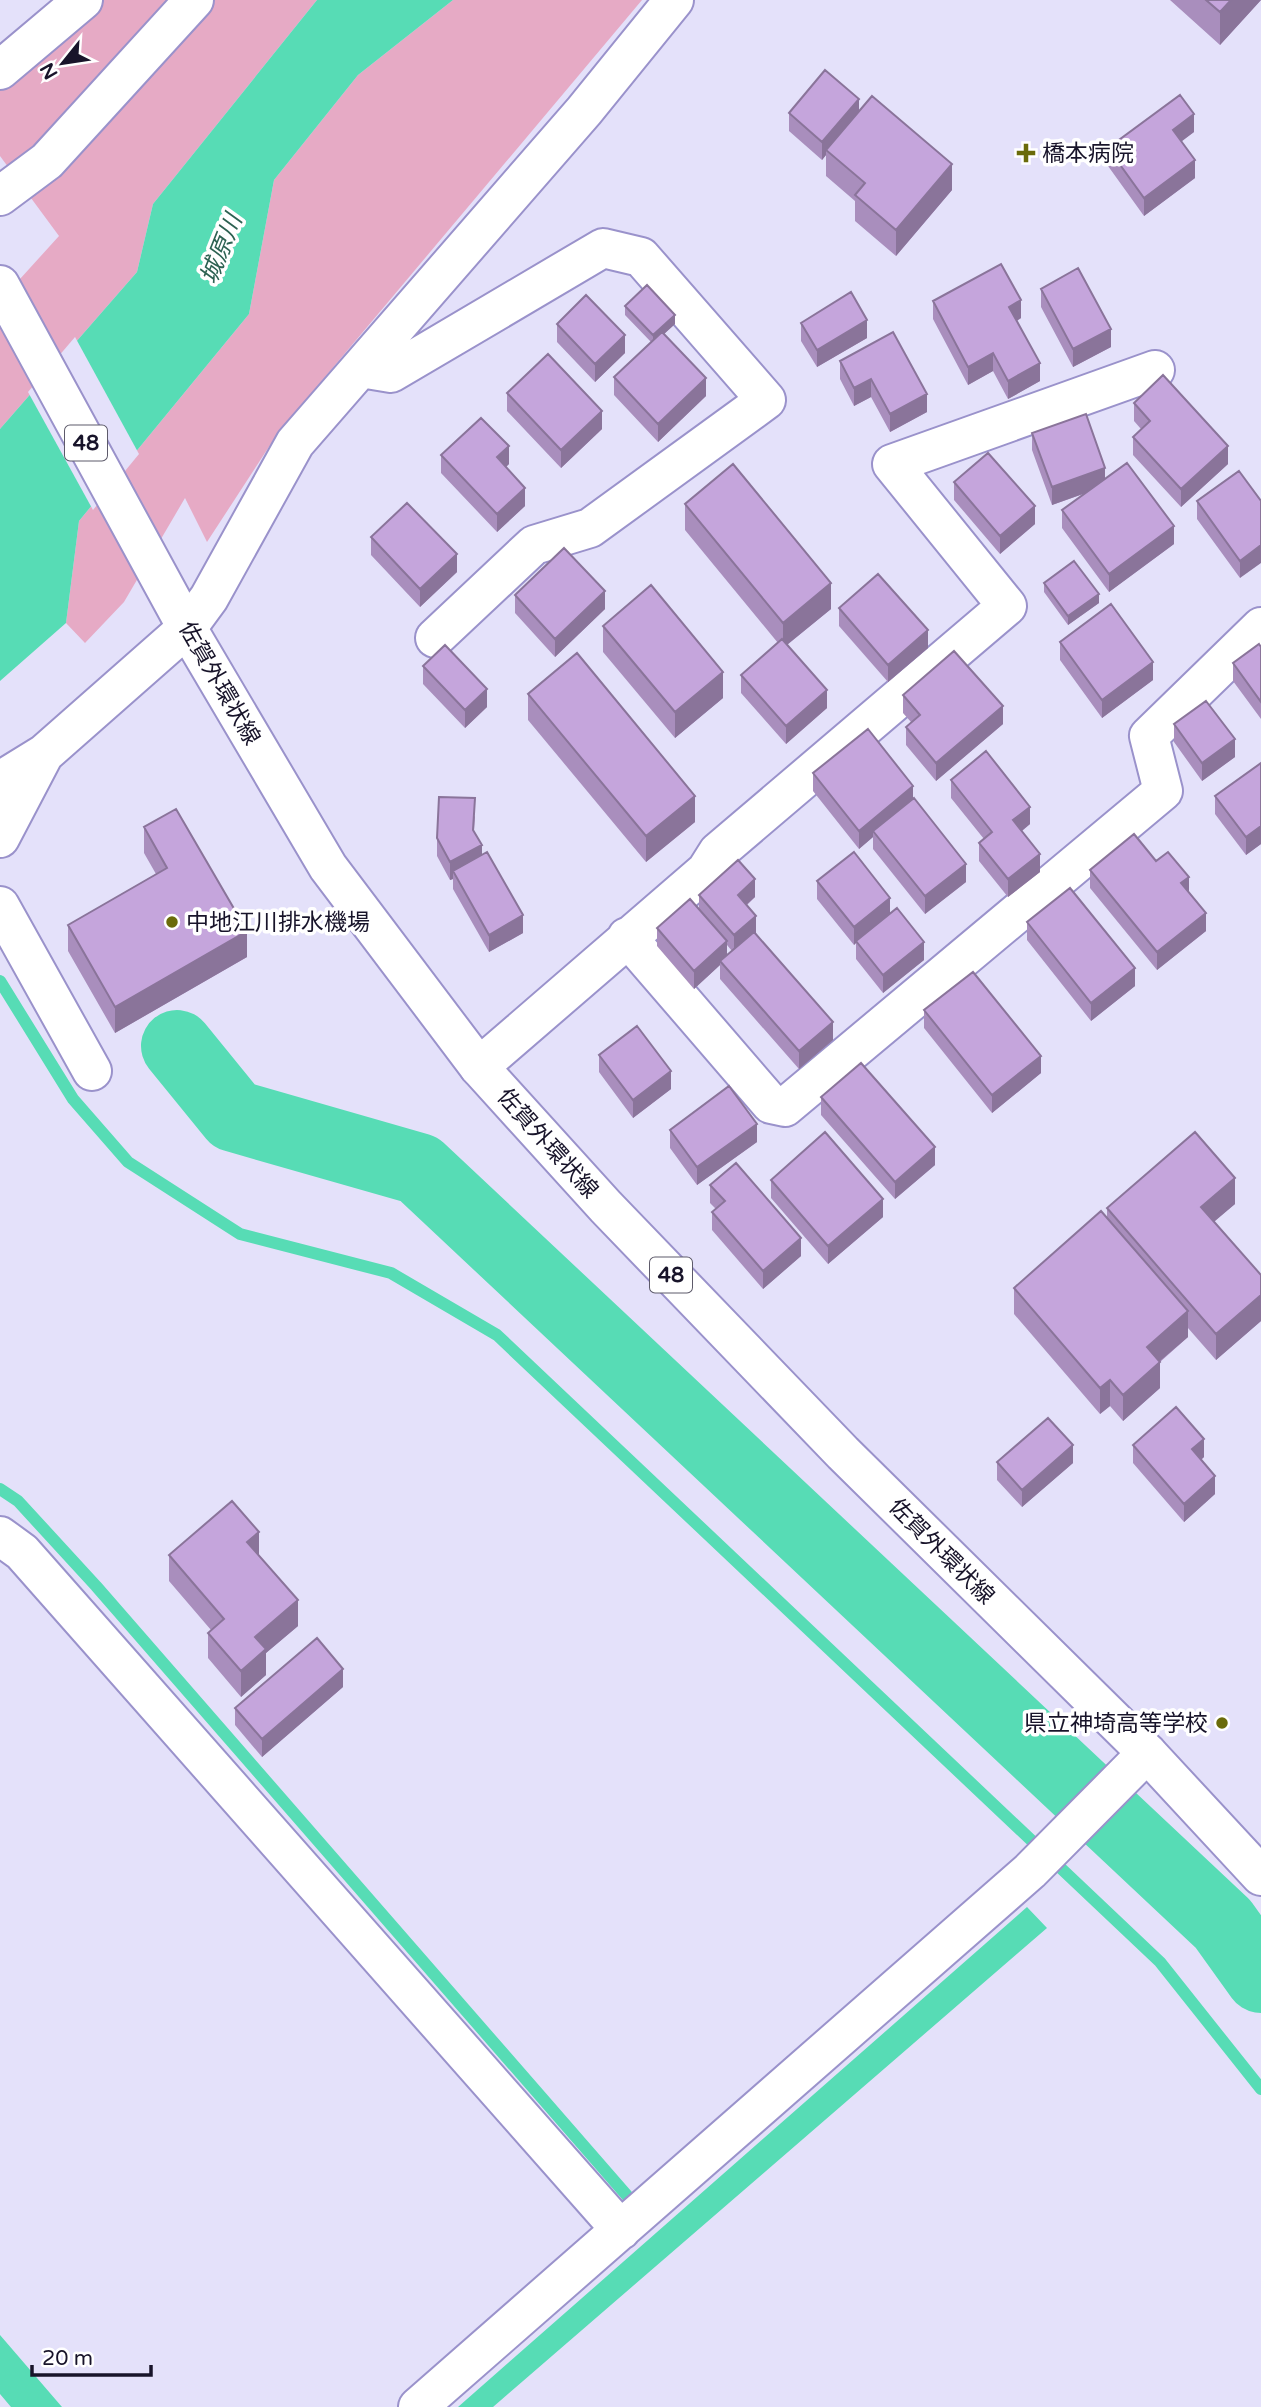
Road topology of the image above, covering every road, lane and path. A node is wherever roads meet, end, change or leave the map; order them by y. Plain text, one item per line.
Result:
1 (83, 0) edge
2 (194, 0) edge
3 (674, 0) edge
4 (0, 70) edge
5 (0, 196) edge
6 (0, 285) edge
7 (360, 368) junction
8 (1155, 370) dead end
9 (179, 615) junction
10 (1261, 627) edge
11 (435, 638) dead end
12 (3, 810) edge
13 (0, 906) edge
14 (627, 937) junction
15 (479, 1067) junction
16 (92, 1071) dead end
17 (0, 1536) edge
18 (1135, 1765) junction
19 (1261, 1876) edge
20 (621, 2230) junction
21 (418, 2407) edge

1 - 4 street
2 - 5 street
3 - 7 street
6 - 9 street, 佐賀外環状線 / 48
7 - 9 street
7 - 11 street
8 - 14 street
9 - 12 street
9 - 15 street, 佐賀外環状線 / 48
10 - 14 street
13 - 16 street
14 - 15 street
15 - 18 street, 佐賀外環状線 / 48
17 - 20 street
18 - 19 street, 佐賀外環状線 / 48
18 - 20 street
20 - 21 street

